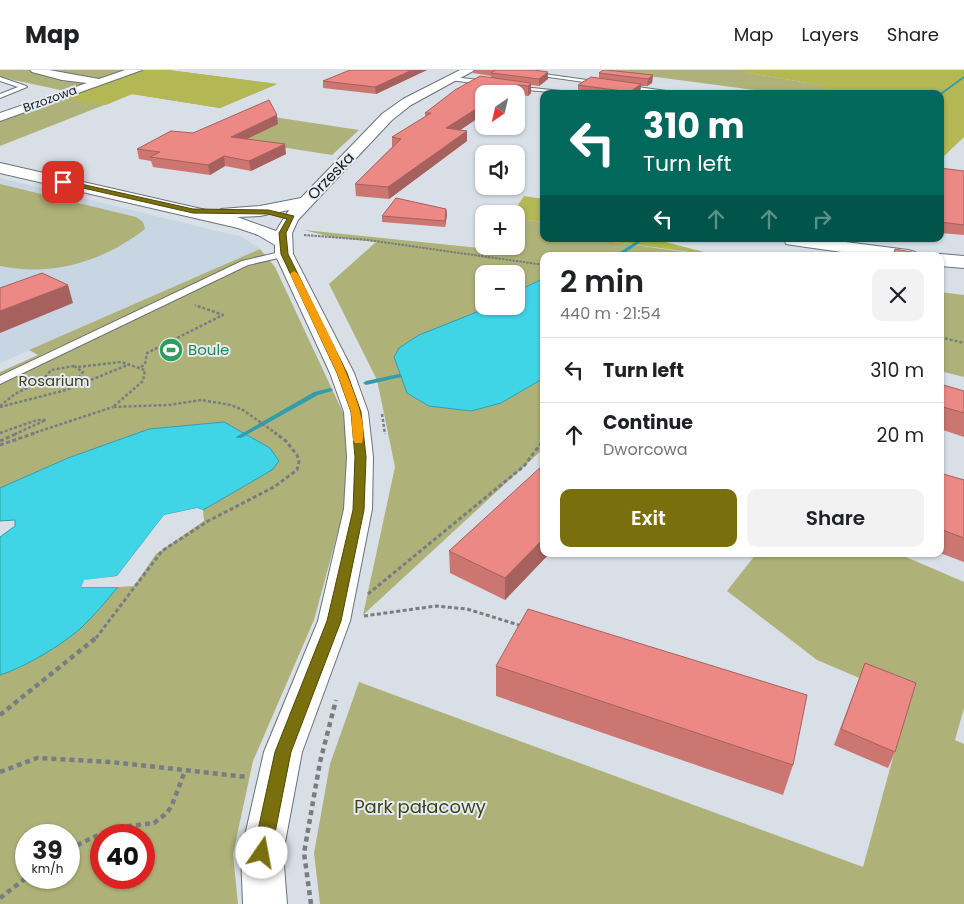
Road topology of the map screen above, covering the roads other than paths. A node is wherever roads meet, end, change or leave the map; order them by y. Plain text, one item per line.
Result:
1 (36, 70) edge
2 (136, 70) edge
3 (469, 70) edge
4 (502, 70) edge
5 (452, 79) junction
6 (0, 80) edge
7 (101, 81) junction
8 (498, 84) edge
9 (525, 88) edge
10 (540, 90) edge
11 (654, 90) edge
12 (0, 96) edge
13 (0, 117) edge
14 (0, 168) edge
15 (305, 202) junction
16 (252, 218) junction
17 (285, 234) junction
18 (806, 242) edge
19 (879, 252) edge
20 (944, 260) edge
21 (964, 262) edge
22 (0, 380) edge
23 (265, 904) edge

1 - 7 street, Brzozowa
2 - 7 street, Brzozowa
3 - 5 street, Orzeska
4 - 11 lane
5 - 8 lane
5 - 15 street, Orzeska
6 - 12 lane
7 - 13 street, Brzozowa
9 - 10 lane
14 - 16 street
15 - 16 street
15 - 17 street, Orzeska
16 - 17 street
16 - 17 street
17 - 22 lane
17 - 23 street
18 - 19 street
20 - 21 street

